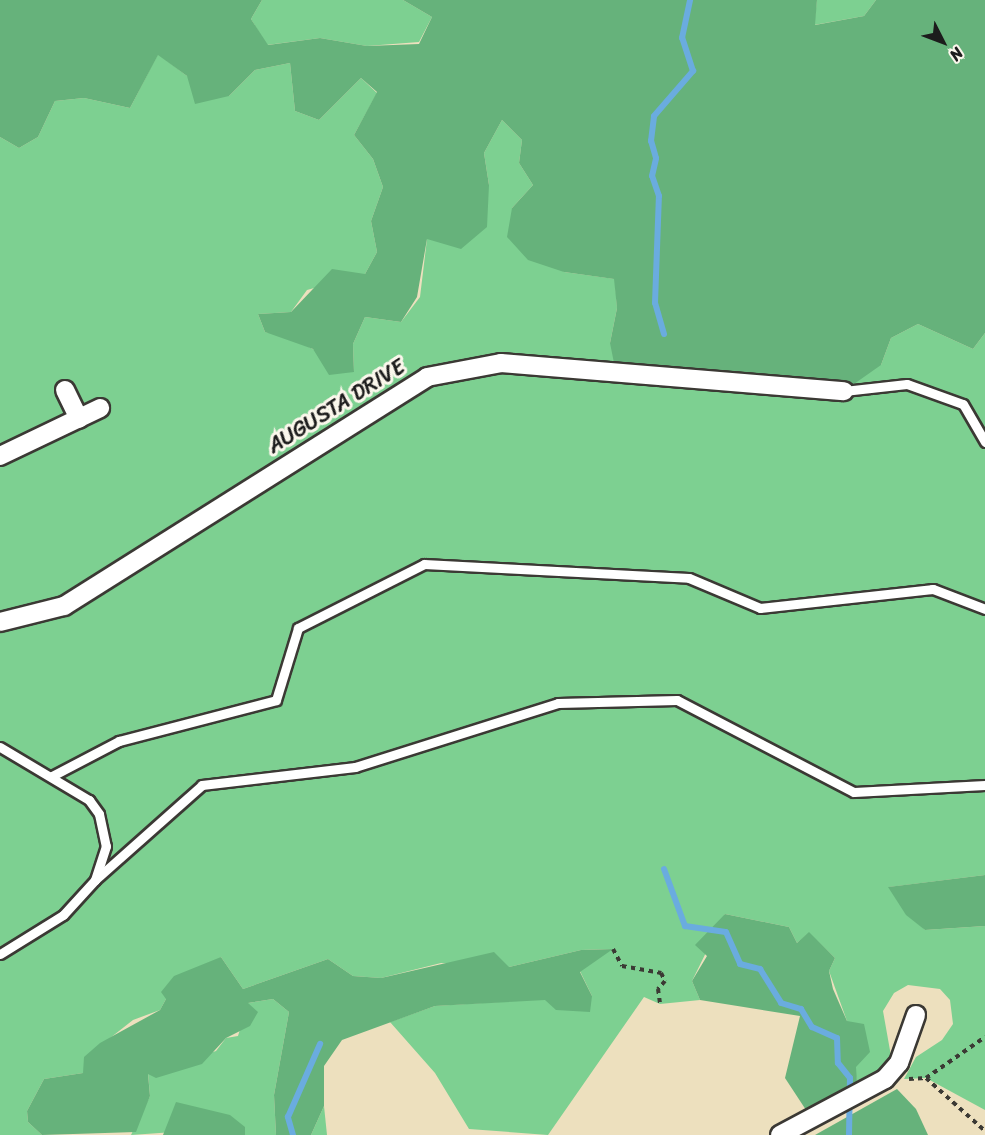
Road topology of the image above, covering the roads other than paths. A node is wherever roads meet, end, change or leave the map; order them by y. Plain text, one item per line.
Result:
1 (65, 390) dead end
2 (844, 391) joint
3 (100, 408) dead end
4 (79, 419) junction
5 (985, 442) edge
6 (0, 456) edge
7 (985, 609) edge
8 (0, 622) edge
9 (0, 747) edge
10 (52, 776) junction
11 (985, 785) edge
12 (95, 880) junction
13 (0, 954) edge
14 (916, 1015) dead end
15 (780, 1135) edge

1 - 4 street
2 - 5 lane
2 - 8 street, AUGUSTA DRIVE
3 - 4 street
4 - 6 street
7 - 10 lane
9 - 10 lane
10 - 12 lane
11 - 12 lane
12 - 13 lane
14 - 15 street

